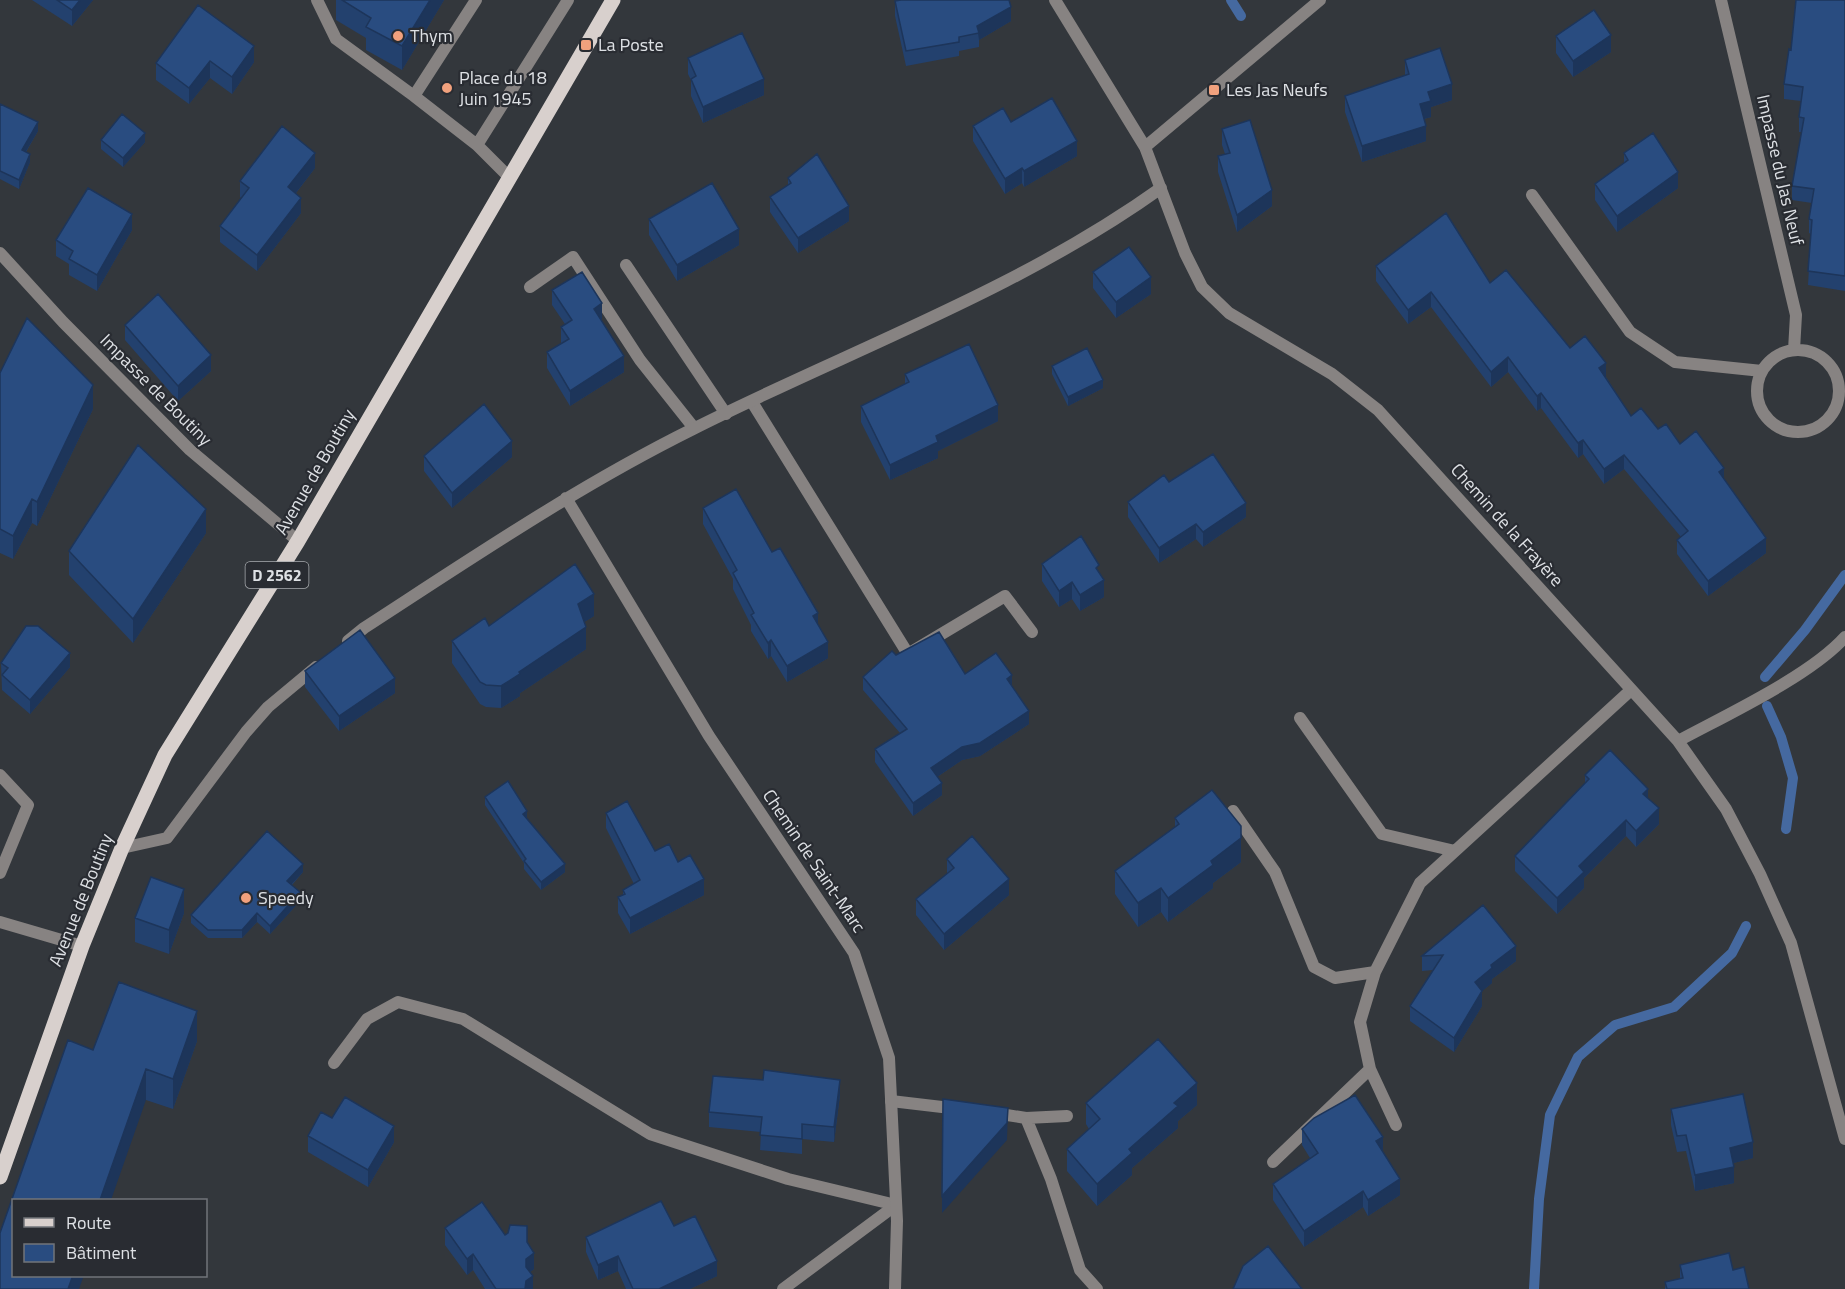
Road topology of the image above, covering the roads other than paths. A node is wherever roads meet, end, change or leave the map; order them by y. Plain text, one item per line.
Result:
1 (317, 0) edge
2 (476, 0) edge
3 (568, 0) edge
4 (613, 0) edge
5 (1055, 0) edge
6 (1320, 0) edge
7 (1721, 0) edge
8 (414, 96) junction
9 (477, 146) junction
10 (1145, 147) junction
11 (509, 177) junction
12 (1161, 188) junction
13 (1532, 195) dead end
14 (0, 253) edge
15 (626, 265) dead end
16 (530, 287) dead end
17 (1794, 350) junction
18 (1762, 371) junction
19 (752, 402) junction
20 (726, 414) junction
21 (694, 428) junction
22 (566, 498) junction
23 (298, 541) junction
24 (1032, 633) dead end
25 (1845, 637) edge
26 (1631, 690) junction
27 (1300, 718) dead end
28 (1678, 741) junction
29 (0, 775) edge
30 (1233, 811) dead end
31 (122, 848) junction
32 (1455, 851) junction
33 (0, 873) edge
34 (0, 922) edge
35 (82, 946) junction
36 (1375, 972) junction
37 (334, 1062) dead end
38 (1370, 1069) junction
39 (891, 1101) junction
40 (1067, 1116) dead end
41 (1026, 1118) junction
42 (1396, 1125) dead end
43 (1845, 1139) edge
44 (1273, 1162) dead end
45 (0, 1177) edge
46 (896, 1205) junction
47 (783, 1289) edge
48 (895, 1289) edge
49 (1097, 1289) edge

1 - 8 street
2 - 8 street
3 - 9 street
4 - 11 main road, Avenue de Boutiny / D 2562
5 - 10 street, Chemin de la Frayère
6 - 10 street
7 - 17 street, Impasse du Jas Neuf
8 - 9 street
9 - 11 street
10 - 12 street, Chemin de la Frayère
11 - 23 main road, Avenue de Boutiny / D 2562
12 - 19 street
12 - 26 street, Chemin de la Frayère
13 - 18 street
14 - 23 street, Impasse de Boutiny
15 - 20 street
16 - 21 street
17 - 18 street
17 - 18 street
19 - 20 street
19 - 24 street
20 - 21 street
21 - 22 street
22 - 31 street
22 - 39 street, Chemin de Saint-Marc
23 - 31 main road, Avenue de Boutiny / D 2562
25 - 28 street
26 - 28 street, Chemin de la Frayère
26 - 32 street
27 - 32 street
28 - 43 street, Chemin de la Frayère
29 - 33 street
30 - 36 street
31 - 35 main road, Avenue de Boutiny / D 2562
32 - 36 street
34 - 35 street
35 - 45 main road, Avenue de Boutiny / D 2562
36 - 38 street
37 - 46 street
38 - 42 street
38 - 44 street
39 - 41 street
39 - 46 street, Chemin de Saint-Marc
40 - 41 street
41 - 49 street
46 - 47 street
46 - 48 street, Chemin de Saint-Marc

